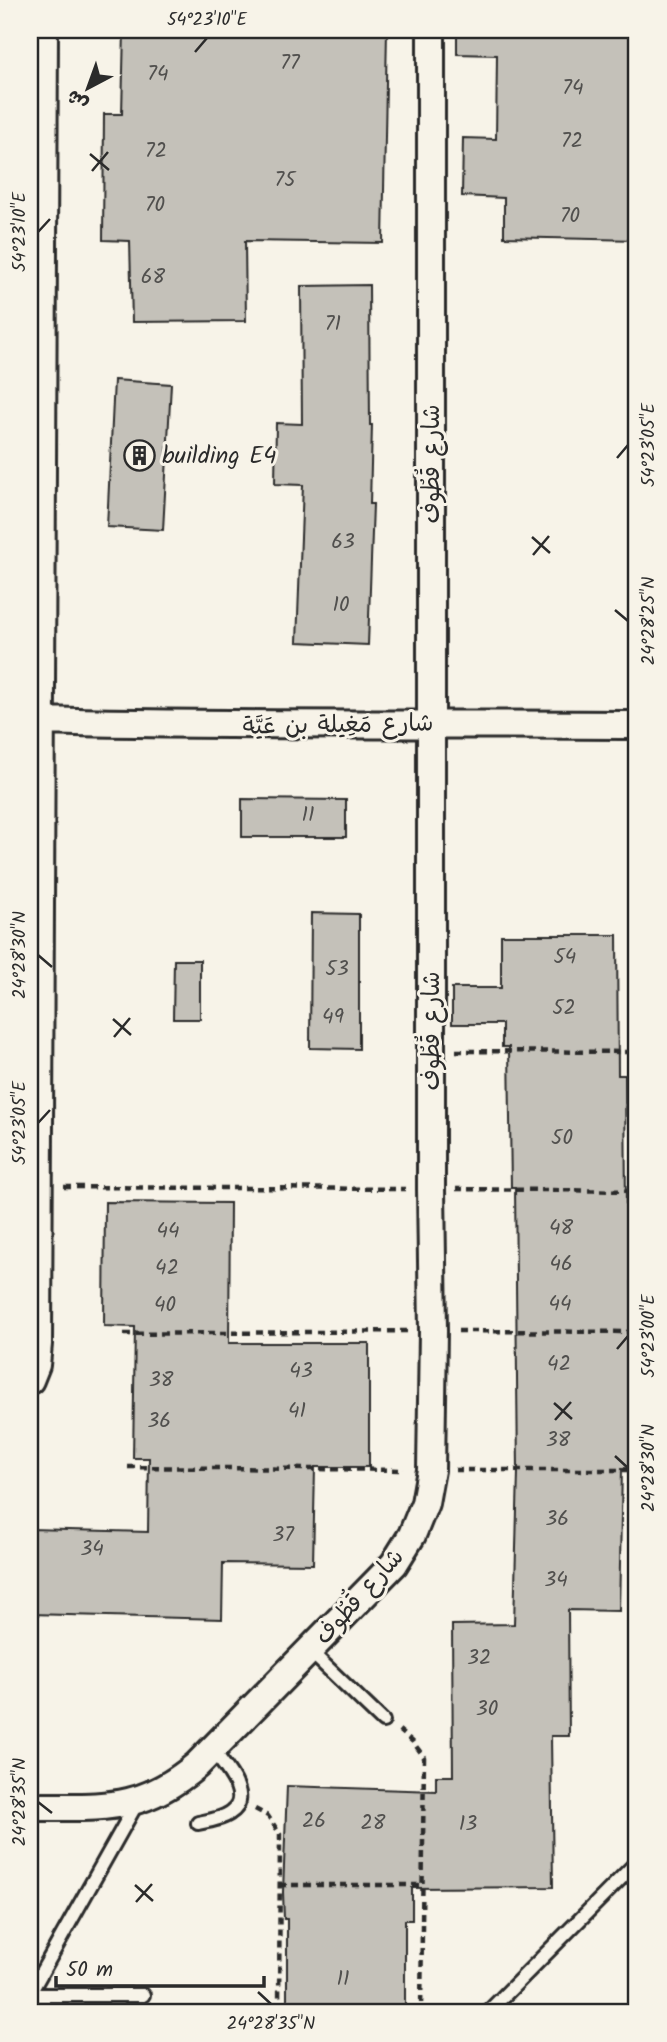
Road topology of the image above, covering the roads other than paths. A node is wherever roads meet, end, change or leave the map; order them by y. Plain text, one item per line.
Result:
1 (44, 30) edge
2 (432, 30) edge
3 (40, 721) junction
4 (431, 723) junction
5 (637, 725) edge
6 (30, 1380) edge
7 (310, 1651) junction
8 (383, 1721) road end
9 (212, 1749) junction
10 (138, 1801) junction
11 (30, 1807) edge
12 (198, 1824) dead end
13 (637, 1862) edge
14 (30, 1994) edge
15 (143, 1995) dead end
16 (488, 2012) edge

1 - 3 street
2 - 4 street, شارع قُطُوف
3 - 4 street, شارع مَغِيلة بن عَيَّة
3 - 6 street
4 - 5 street, شارع مَغِيلة بن عَيَّة
4 - 7 street, شارع قُطُوف
7 - 8 lane
7 - 9 street, شارع قُطُوف
9 - 10 street, شارع قُطُوف
9 - 12 lane
10 - 11 street, شارع قُطُوف
10 - 14 lane
13 - 16 lane
14 - 15 lane

